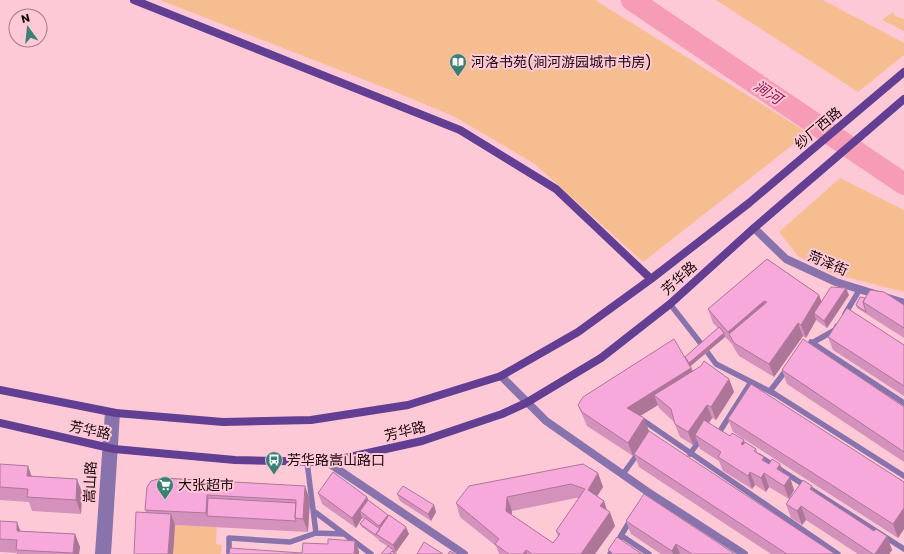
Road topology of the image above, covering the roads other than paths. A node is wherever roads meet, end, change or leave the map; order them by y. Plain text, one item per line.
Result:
1 (134, 0) edge
2 (904, 72) edge
3 (904, 99) edge
4 (749, 203) joint
5 (754, 228) junction
6 (651, 279) junction
7 (860, 289) junction
8 (904, 303) edge
9 (670, 304) junction
10 (847, 310) junction
11 (853, 314) edge
12 (843, 316) edge
13 (839, 323) edge
14 (811, 342) junction
15 (702, 345) edge
16 (708, 353) dead end
17 (798, 354) edge
18 (789, 366) edge
19 (501, 376) junction
20 (751, 382) junction
21 (0, 390) edge
22 (770, 391) junction
23 (526, 403) junction
24 (904, 403) edge
25 (113, 413) junction
26 (644, 421) edge
27 (0, 424) edge
28 (655, 430) junction
29 (707, 431) edge
30 (651, 436) edge
31 (727, 436) edge
32 (110, 448) junction
33 (642, 449) edge
34 (753, 452) edge
35 (690, 454) junction
36 (307, 462) junction
37 (327, 462) junction
38 (623, 474) junction
39 (904, 476) edge
40 (637, 510) edge
41 (314, 512) junction
42 (316, 533) junction
43 (344, 534) junction
44 (622, 536) junction
45 (904, 549) edge
46 (99, 554) edge
47 (107, 554) edge
48 (229, 554) edge
49 (371, 554) edge
50 (464, 554) edge
51 (610, 554) edge
52 (649, 554) edge
53 (744, 554) edge
54 (838, 554) edge

1 - 6 main road
2 - 4 main road, 纱厂西路
3 - 5 main road
4 - 6 main road, 芳华路
5 - 7 street, 菏泽街
5 - 9 main road, 芳华路
6 - 19 main road, 芳华路
7 - 8 street, 菏泽街
7 - 10 lane
9 - 15 lane
9 - 23 main road, 芳华路
10 - 11 lane
10 - 12 lane
13 - 14 lane
14 - 17 lane
14 - 24 lane
16 - 20 lane
18 - 22 lane
19 - 23 street
19 - 25 main road, 芳华路
20 - 22 lane
20 - 31 lane
21 - 25 main road, 芳华路
22 - 39 lane
23 - 37 main road, 芳华路
23 - 38 street
25 - 32 street, 嵩山路
26 - 28 lane
27 - 32 main road, 芳华路
28 - 30 lane
28 - 35 lane
29 - 35 lane
32 - 36 main road, 芳华路
32 - 46 street, 嵩山路
32 - 47 street, 嵩山路
33 - 38 lane
34 - 45 lane
35 - 54 lane
36 - 37 main road, 芳华路
36 - 41 lane
37 - 50 street
38 - 53 street
40 - 44 lane
41 - 42 lane
41 - 43 lane
42 - 43 lane
42 - 48 lane
43 - 49 lane
44 - 51 lane
44 - 52 lane

